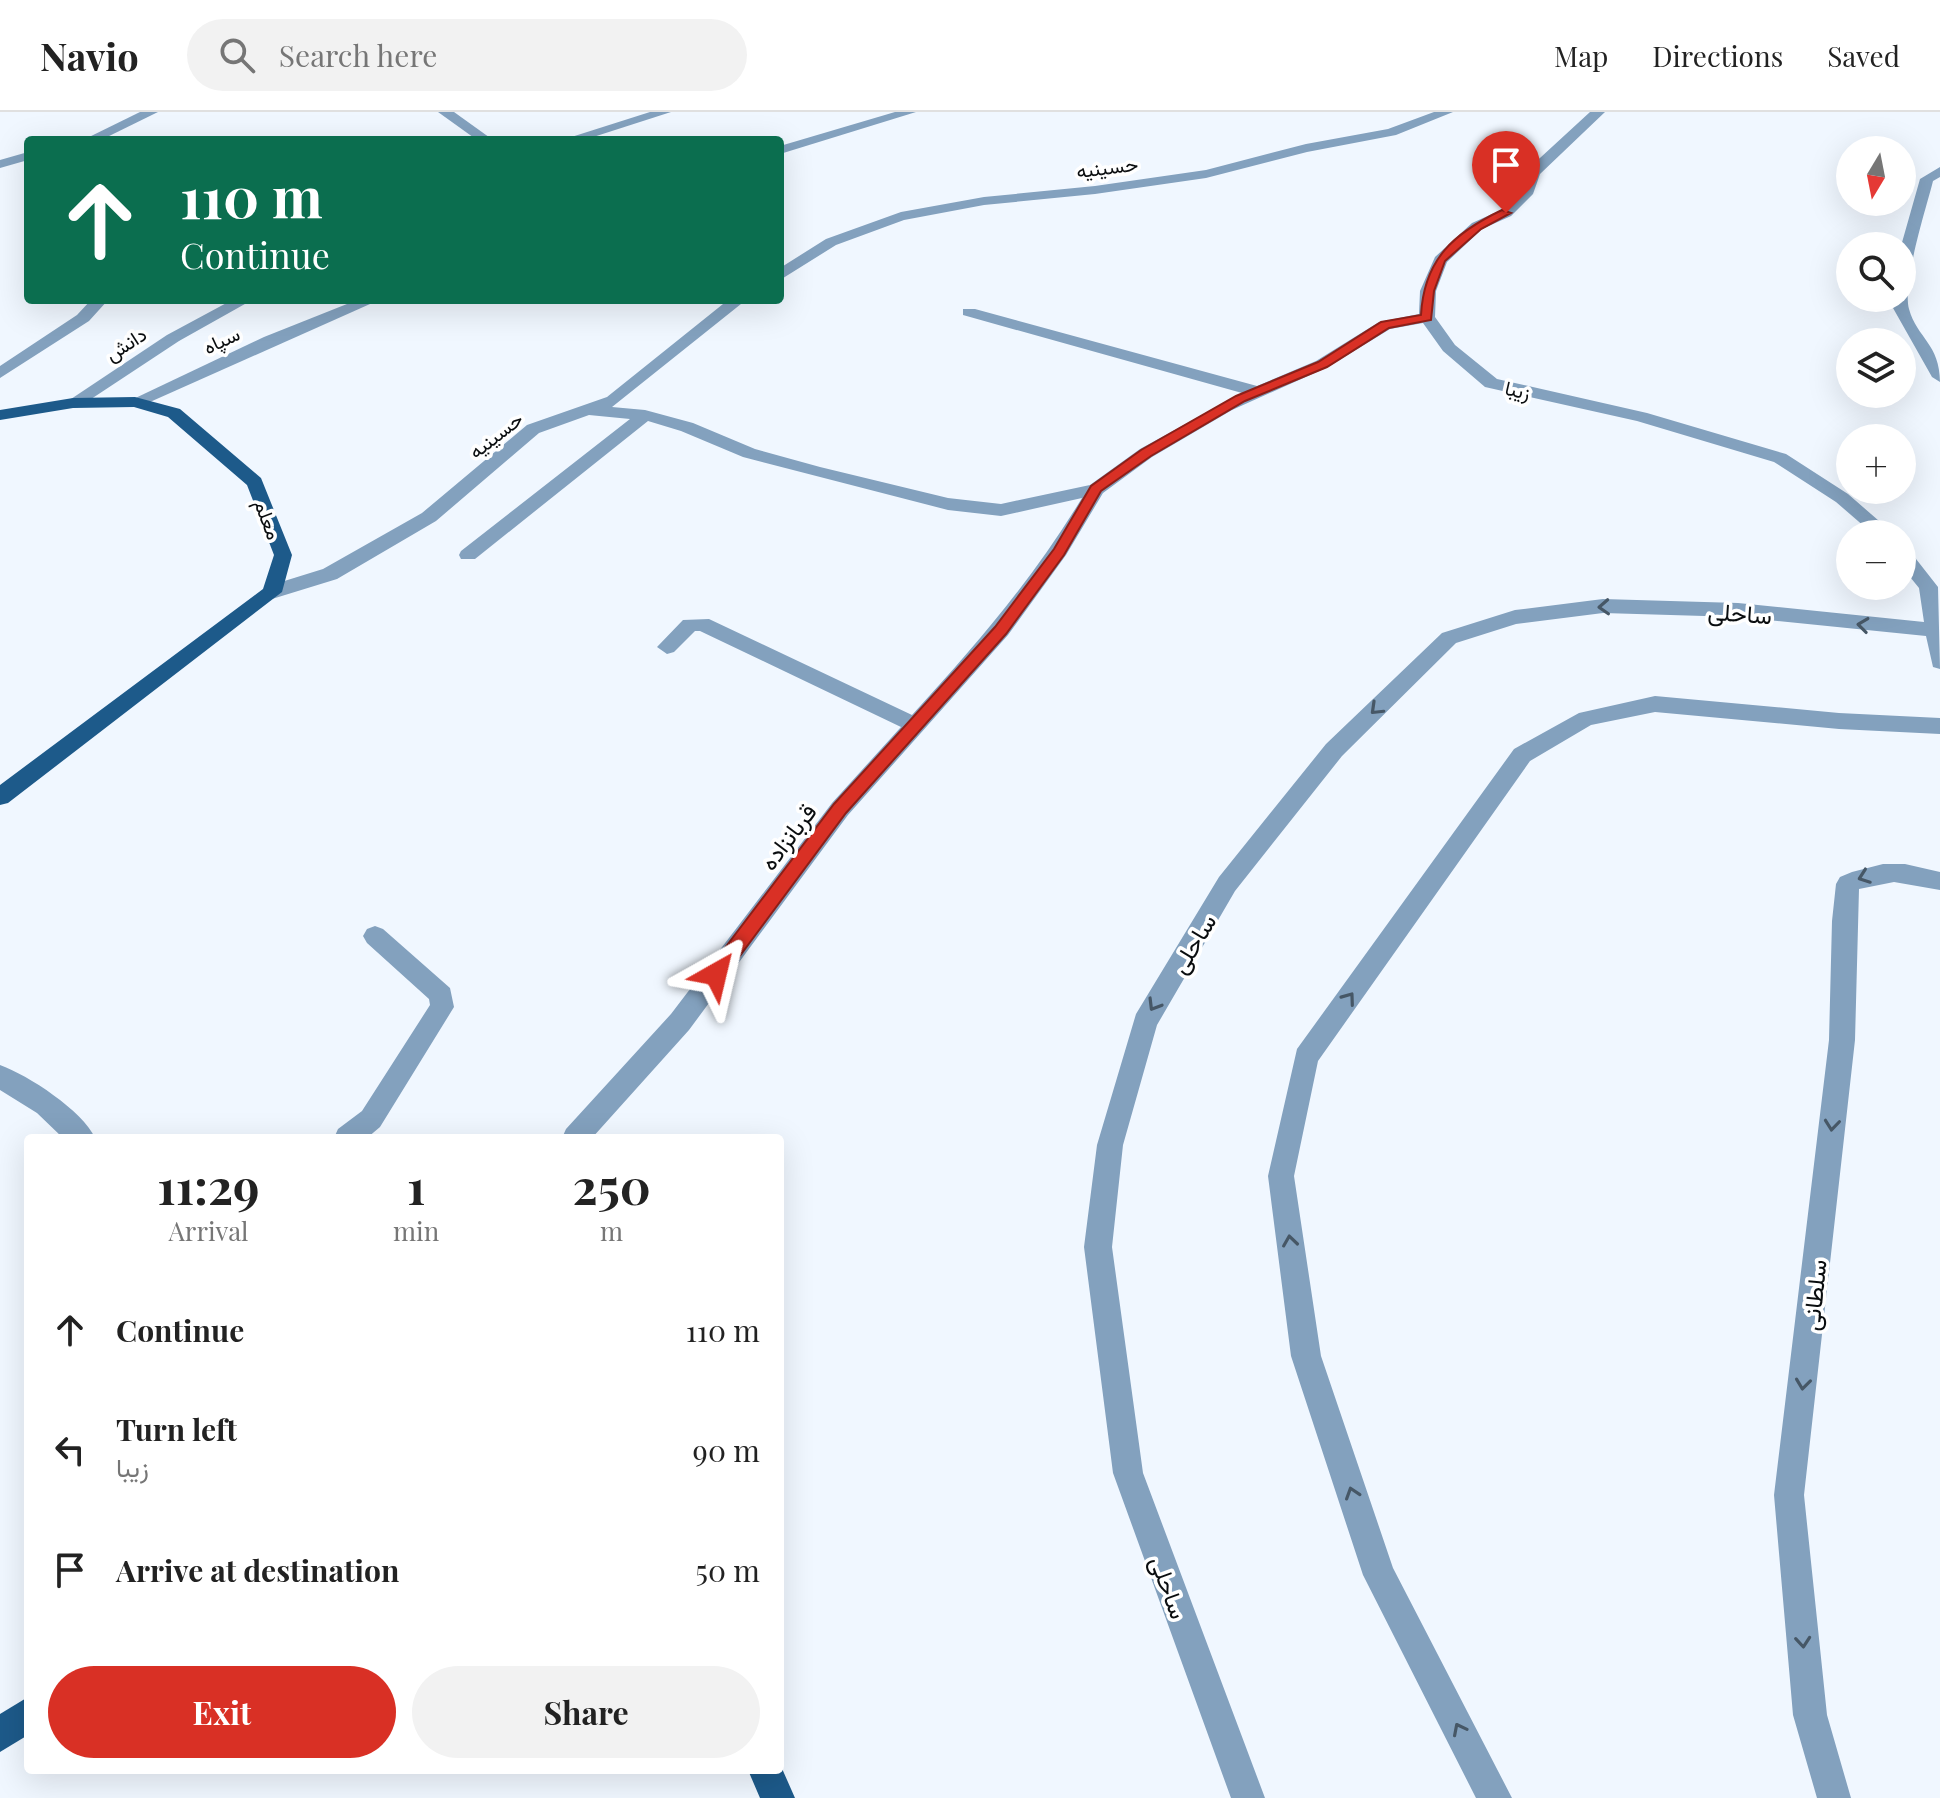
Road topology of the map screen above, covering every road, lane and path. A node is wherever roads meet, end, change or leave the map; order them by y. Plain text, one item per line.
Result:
1 (151, 112) edge
2 (445, 112) edge
3 (664, 112) edge
4 (909, 112) edge
5 (1446, 112) edge
6 (1598, 112) edge
7 (99, 136) edge
8 (480, 136) edge
9 (583, 136) edge
10 (784, 149) edge
11 (24, 157) edge
12 (0, 164) edge
13 (1940, 171) edge
14 (1912, 232) edge
15 (784, 272) edge
16 (96, 304) edge
17 (237, 304) edge
18 (361, 304) edge
19 (733, 304) edge
20 (969, 312) dead end
21 (1903, 312) edge
22 (1427, 317) junction
23 (0, 373) edge
24 (1940, 377) edge
25 (1255, 391) junction
26 (135, 402) junction
27 (73, 403) junction
28 (589, 410) junction
29 (0, 415) edge
30 (645, 415) junction
31 (1096, 489) junction
32 (1868, 520) edge
33 (468, 555) dead end
34 (1916, 572) edge
35 (272, 592) junction
36 (1938, 632) edge
37 (667, 647) dead end
38 (1940, 662) edge
39 (917, 726) junction
40 (1940, 726) edge
41 (0, 797) edge
42 (1940, 881) edge
43 (375, 936) dead end
44 (0, 1076) edge
45 (78, 1134) edge
46 (352, 1134) edge
47 (579, 1134) edge
48 (24, 1717) edge
49 (0, 1735) edge
50 (767, 1774) edge
51 (778, 1798) edge
52 (1248, 1798) edge
53 (1495, 1798) edge
54 (1834, 1798) edge

1 - 7 street
2 - 8 street
3 - 9 street
4 - 10 street
5 - 15 street, حسینیه
6 - 22 street
11 - 12 street
13 - 14 street
16 - 23 street
17 - 27 street, دانش
18 - 26 street, سپاه
19 - 28 street, حسینیه
20 - 25 street
21 - 24 street
22 - 25 street
22 - 32 street, زیبا
25 - 31 street
26 - 27 main road, معلم
26 - 35 main road, معلم
27 - 29 main road, معلم
28 - 30 street
28 - 35 street, حسینیه
30 - 31 street
30 - 33 street
31 - 39 street, قربانزاده
34 - 36 street
35 - 41 main road
36 - 38 street
36 -> 52 street, ساحلی
37 - 39 street
39 - 47 street, قربانزاده
53 -> 40 street
42 -> 54 street, سلطانی
43 - 46 street
44 - 45 street
48 - 49 main road
50 - 51 main road

